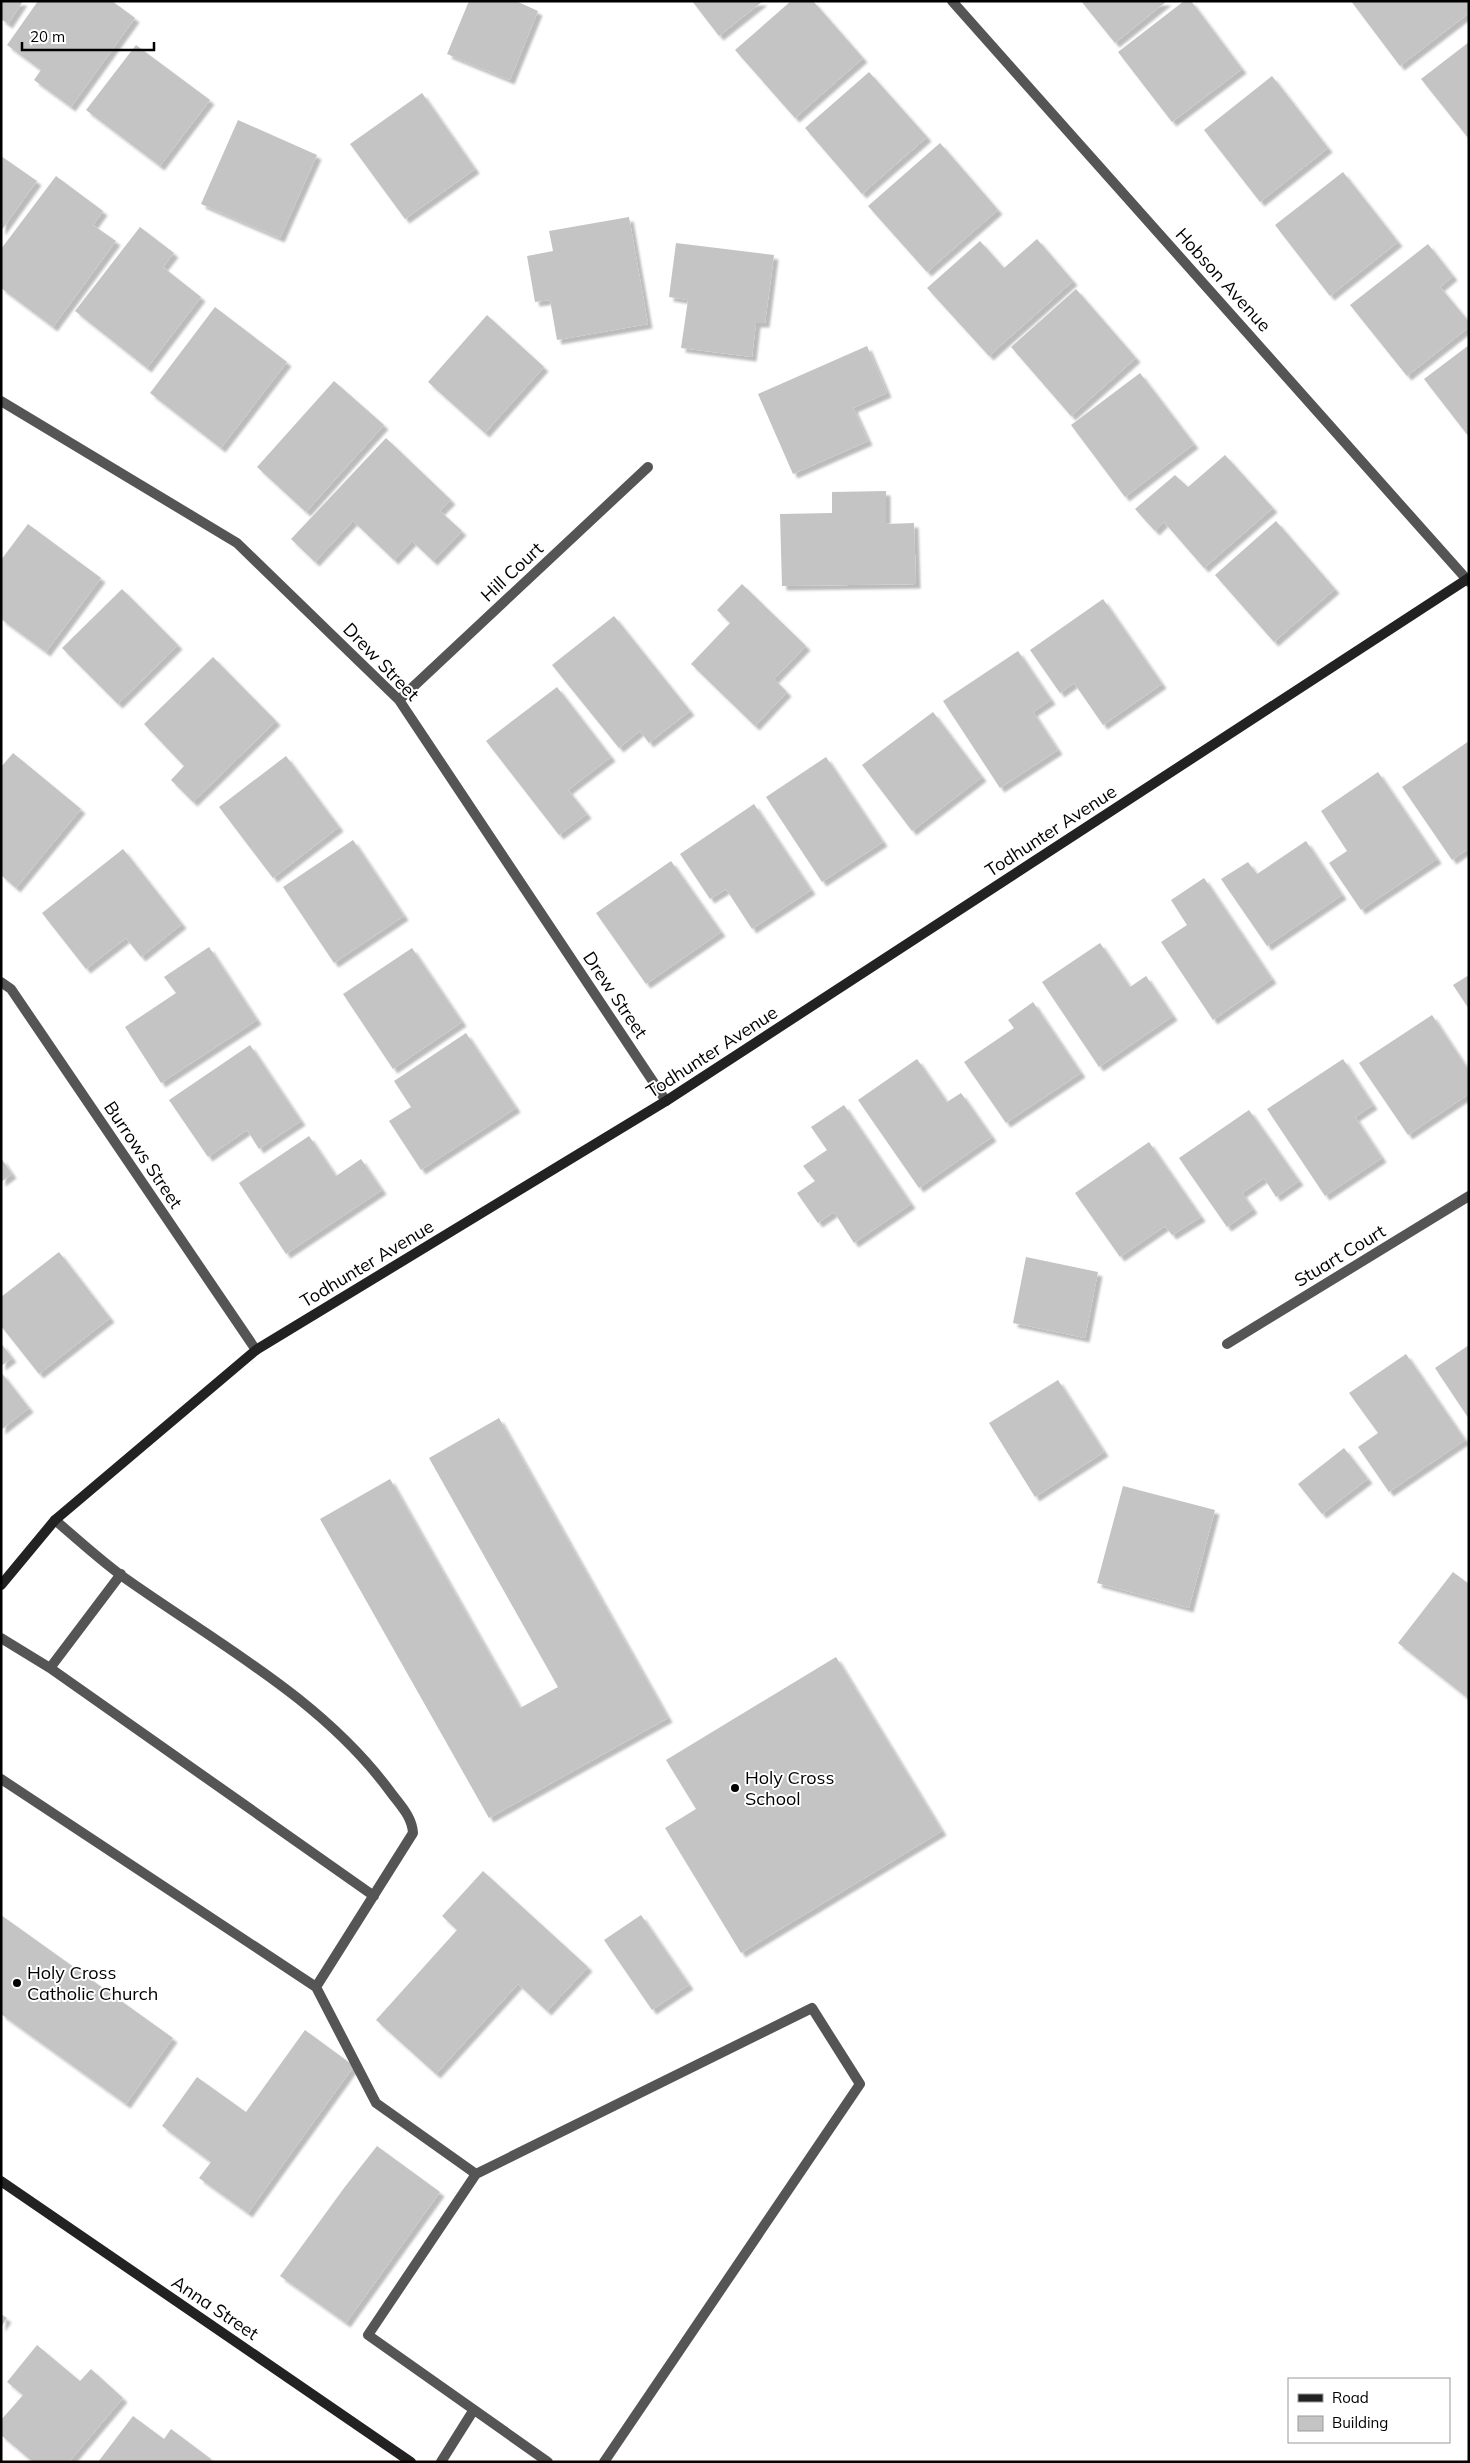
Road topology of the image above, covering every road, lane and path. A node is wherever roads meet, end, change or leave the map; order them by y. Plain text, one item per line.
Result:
1 (952, 1) edge
2 (1, 401) edge
3 (648, 467) dead end
4 (1468, 580) edge
5 (399, 700) junction
6 (1, 982) edge
7 (666, 1101) junction
8 (1469, 1196) edge
9 (1227, 1344) dead end
10 (256, 1350) junction
11 (55, 1520) junction
12 (121, 1574) junction
13 (1, 1585) edge
14 (1, 1638) edge
15 (50, 1668) junction
16 (1, 1779) edge
17 (374, 1896) junction
18 (316, 1988) junction
19 (476, 2174) junction
20 (1, 2180) edge
21 (473, 2411) junction
22 (411, 2462) edge
23 (441, 2462) edge
24 (548, 2462) edge
25 (604, 2462) edge

1 - 4 street, Hobson Avenue
2 - 5 street, Drew Street
3 - 5 street, Hill Court
4 - 7 street, Todhunter Avenue
5 - 7 street, Drew Street
6 - 10 street, Burrows Street
7 - 10 street, Todhunter Avenue
8 - 9 street, Stuart Court
10 - 11 street, Todhunter Avenue
11 - 12 street
11 - 13 street, Todhunter Avenue
12 - 15 street
12 - 17 street
14 - 15 street
15 - 17 street
16 - 18 street
17 - 18 street
18 - 19 street
19 - 21 street
19 - 25 street
20 - 22 street, Anna Street
21 - 23 street
21 - 24 street

